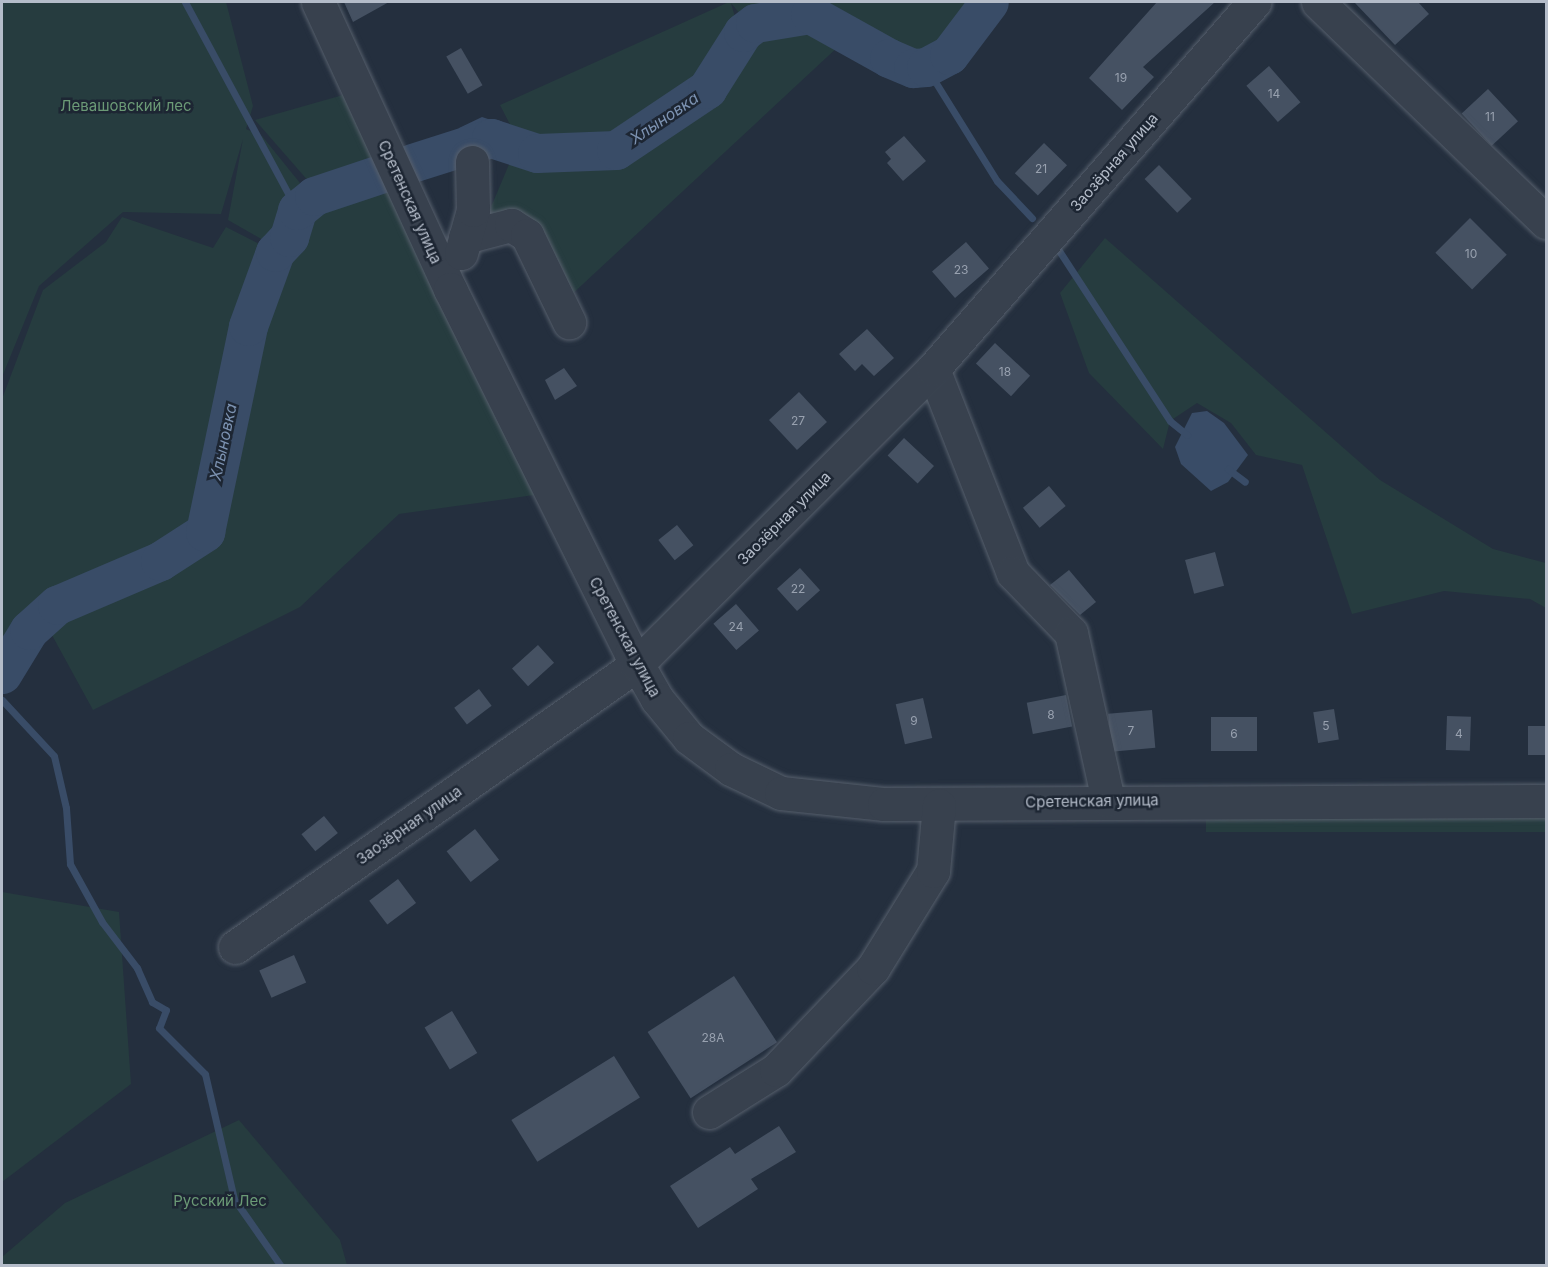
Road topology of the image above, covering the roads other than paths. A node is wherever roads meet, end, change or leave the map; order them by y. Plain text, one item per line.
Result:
1 (318, 2) edge
2 (1254, 2) edge
3 (1318, 2) edge
4 (472, 162) dead end
5 (1546, 222) edge
6 (465, 237) junction
7 (450, 289) junction
8 (569, 322) dead end
9 (933, 369) junction
10 (647, 664) junction
11 (1546, 789) edge
12 (1107, 793) junction
13 (1546, 801) edge
14 (939, 805) junction
15 (235, 947) dead end
16 (710, 1112) dead end

1 - 7 street, Сретенская улица
2 - 9 street, Заозёрная улица
3 - 5 street
4 - 6 street
6 - 7 street
6 - 8 street
7 - 10 street, Сретенская улица
9 - 10 street, Заозёрная улица
9 - 12 street
10 - 12 street
10 - 14 street, Сретенская улица
10 - 15 street, Заозёрная улица
11 - 12 street
12 - 13 street, Сретенская улица
12 - 14 street, Сретенская улица
14 - 16 street

